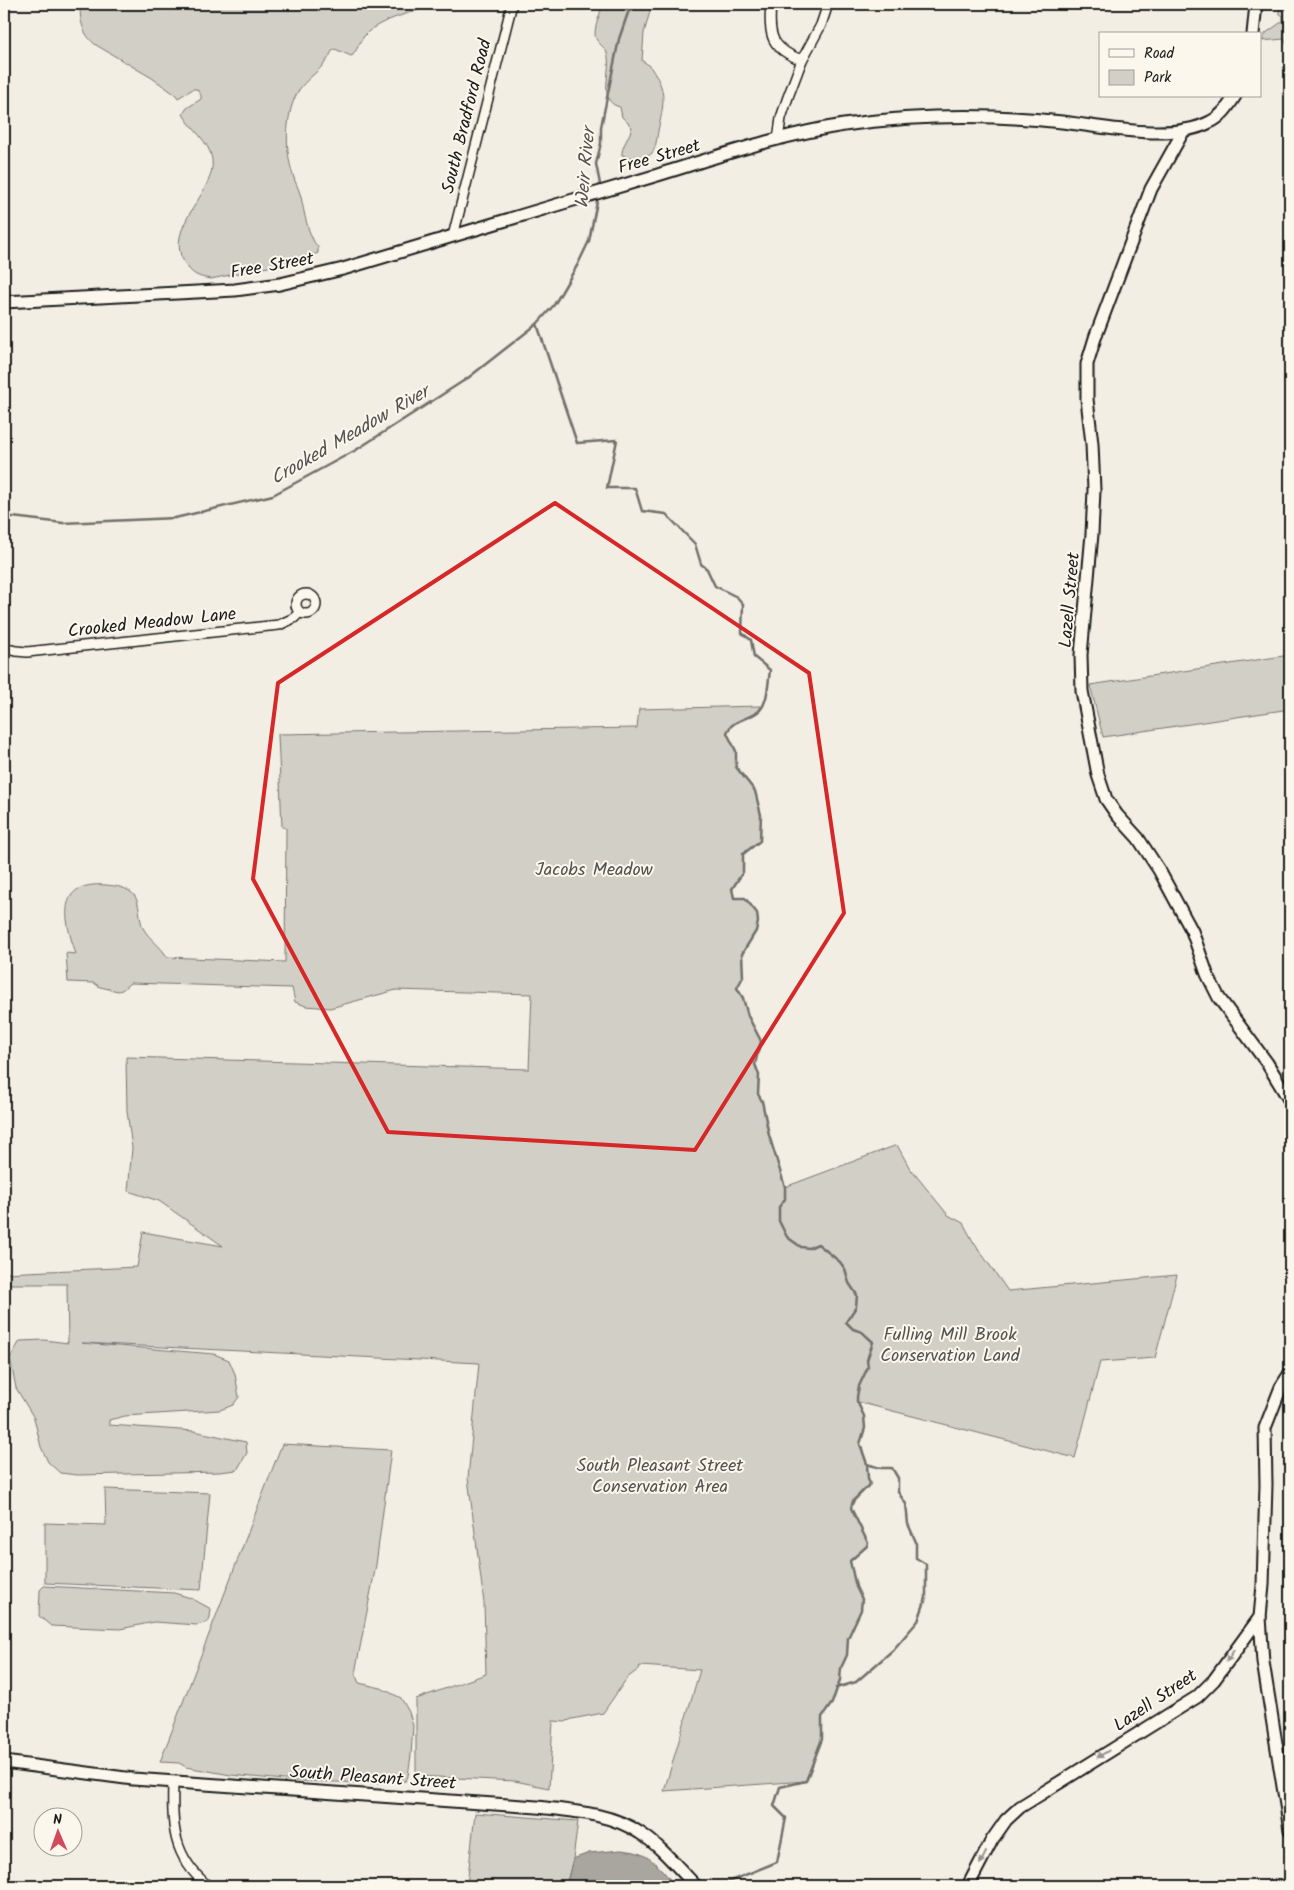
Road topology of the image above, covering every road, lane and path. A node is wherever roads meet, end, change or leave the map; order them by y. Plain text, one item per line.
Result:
1 (512, 4) edge
2 (771, 4) edge
3 (828, 4) edge
4 (1256, 4) edge
5 (1253, 32) edge
6 (802, 60) junction
7 (1234, 98) edge
8 (1184, 130) junction
9 (778, 140) junction
10 (453, 236) junction
11 (4, 302) edge
12 (300, 612) dead end
13 (4, 648) edge
14 (1290, 1101) edge
15 (1290, 1373) edge
16 (1260, 1618) junction
17 (4, 1764) edge
18 (173, 1782) junction
19 (1290, 1830) edge
20 (208, 1886) edge
21 (696, 1886) edge
22 (968, 1886) edge

1 - 10 street, South Bradford Road
2 - 6 street
3 - 6 street
4 - 5 street
6 - 9 street
7 - 8 street
8 - 9 street, Free Street
8 - 14 street, Lazell Street
9 - 10 street, Free Street
10 - 11 street, Free Street
12 - 13 street, Crooked Meadow Lane
15 - 16 street, Lazell Street
16 - 19 street
16 -> 22 street, Lazell Street
17 - 18 street, South Pleasant Street
18 - 20 street
18 - 21 street, South Pleasant Street

